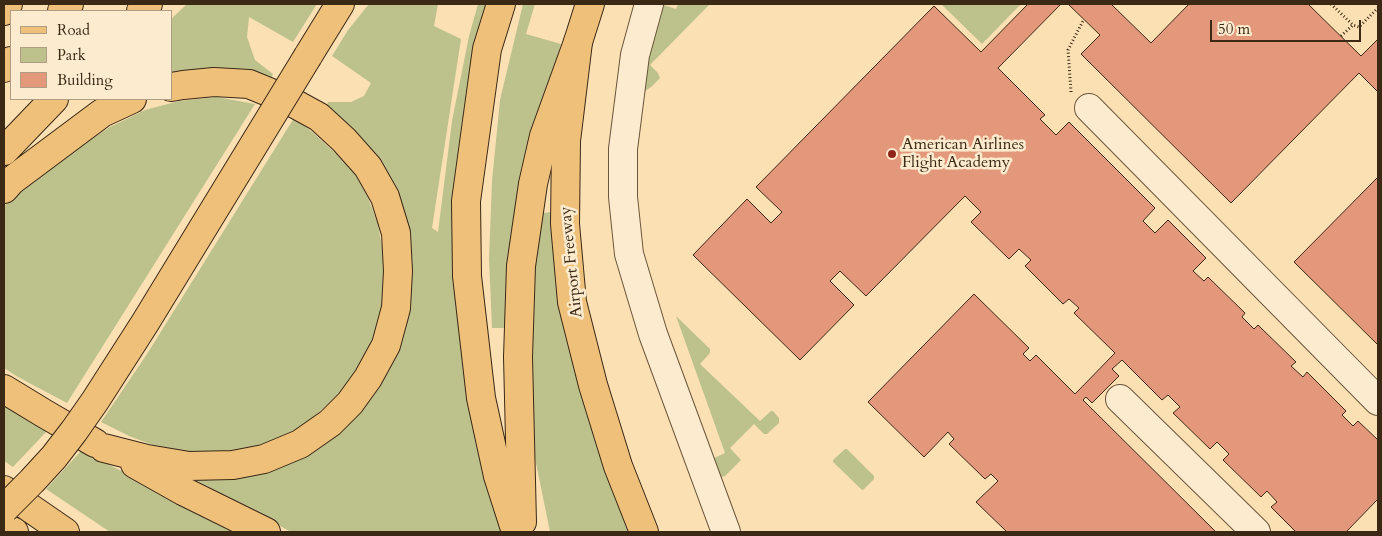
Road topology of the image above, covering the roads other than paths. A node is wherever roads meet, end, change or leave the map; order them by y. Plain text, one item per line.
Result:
1 (8, 4) edge
2 (501, 4) edge
3 (590, 4) edge
4 (649, 4) edge
5 (340, 5) edge
6 (4, 11) edge
7 (578, 42) junction
8 (172, 87) edge
9 (53, 100) edge
10 (130, 100) edge
11 (1089, 108) dead end
12 (4, 151) edge
13 (4, 188) edge
14 (4, 389) edge
15 (1120, 399) dead end
16 (1378, 401) edge
17 (104, 448) junction
18 (4, 490) edge
19 (4, 509) edge
20 (4, 527) edge
21 (14, 532) edge
22 (65, 532) edge
23 (266, 532) edge
24 (516, 532) edge
25 (522, 532) edge
26 (644, 532) edge
27 (726, 532) edge
28 (1256, 532) edge

1 - 6 main road
2 - 24 main road
3 - 7 main road
4 - 27 lane
5 - 19 main road, bridge
7 - 25 main road
7 - 26 main road, Airport Freeway
8 - 17 main road
9 - 12 main road
10 - 13 main road
11 - 16 lane
14 - 17 main road
15 - 28 lane
17 - 23 main road
18 - 22 main road
20 - 21 main road

